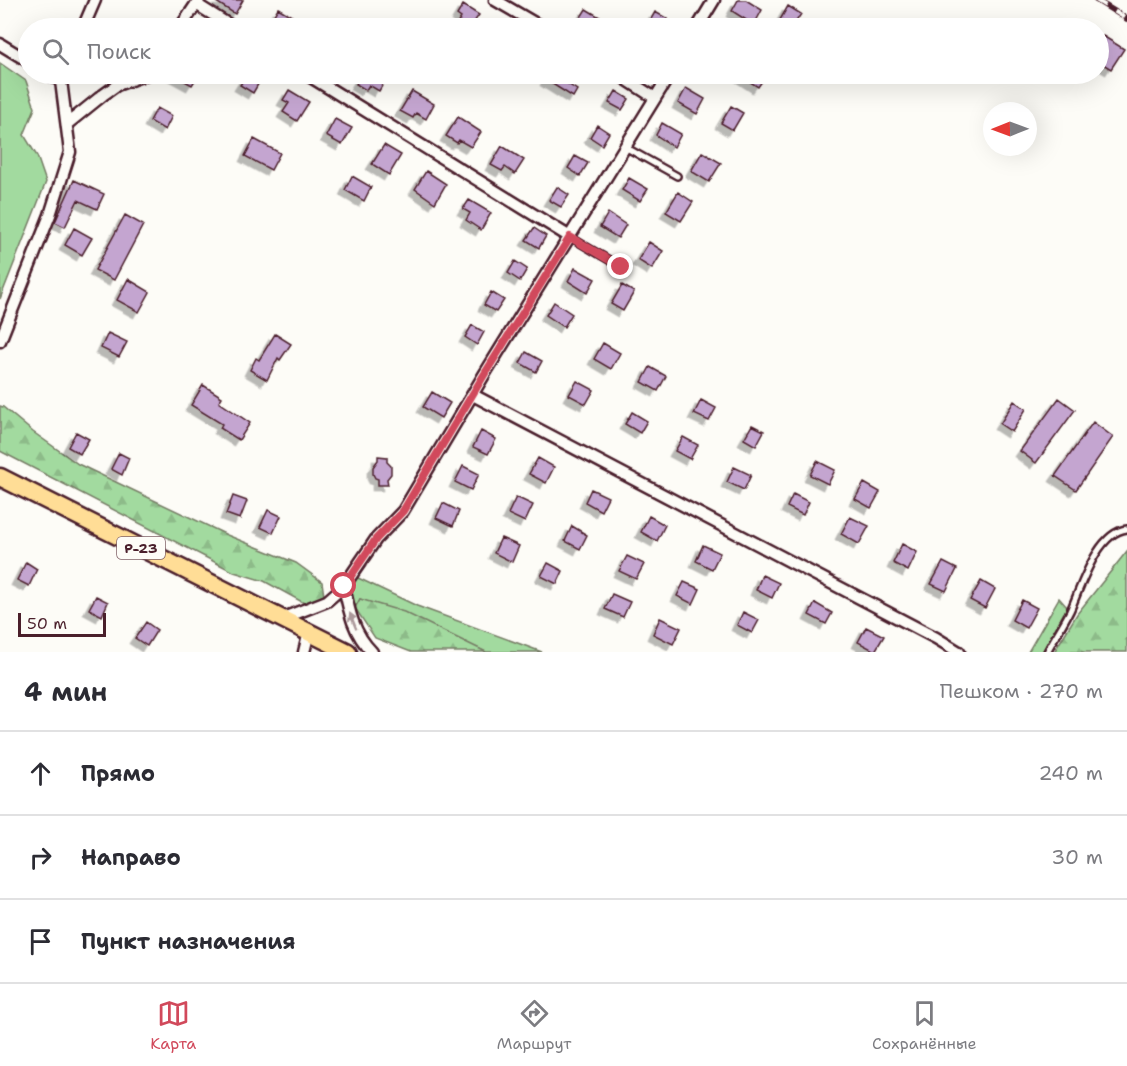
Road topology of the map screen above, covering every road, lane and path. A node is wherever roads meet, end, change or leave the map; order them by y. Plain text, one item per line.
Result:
1 (95, 0) edge
2 (495, 0) edge
3 (714, 0) edge
4 (198, 2) edge
5 (87, 18) edge
6 (187, 18) edge
7 (220, 18) edge
8 (526, 18) edge
9 (703, 18) edge
10 (0, 44) edge
11 (18, 55) edge
12 (64, 84) edge
13 (120, 84) edge
14 (322, 84) edge
15 (633, 84) edge
16 (664, 84) edge
17 (655, 98) junction
18 (67, 124) junction
19 (625, 147) junction
20 (677, 176) dead end
21 (570, 237) junction
22 (621, 267) dead end
23 (0, 341) edge
24 (473, 395) junction
25 (0, 477) edge
26 (1127, 528) edge
27 (344, 586) junction
28 (281, 619) junction
29 (309, 632) junction
30 (304, 652) edge
31 (348, 652) edge
32 (372, 652) edge
33 (959, 652) edge
34 (1047, 652) edge

1 - 5 street
2 - 8 street
3 - 9 street
4 - 6 street
4 - 7 street
10 - 11 street
12 - 18 street
13 - 18 street
14 - 21 street
15 - 17 street
16 - 17 street
17 - 19 street
18 - 23 street
19 - 20 lane
19 - 21 street
21 - 22 lane
21 - 24 street
24 - 27 street
24 - 33 street
25 - 28 main road, Р-23
26 - 34 lane
27 - 28 street
32 -> 27 street
28 - 29 main road, Р-23
29 - 30 street
29 - 31 main road, Р-23

